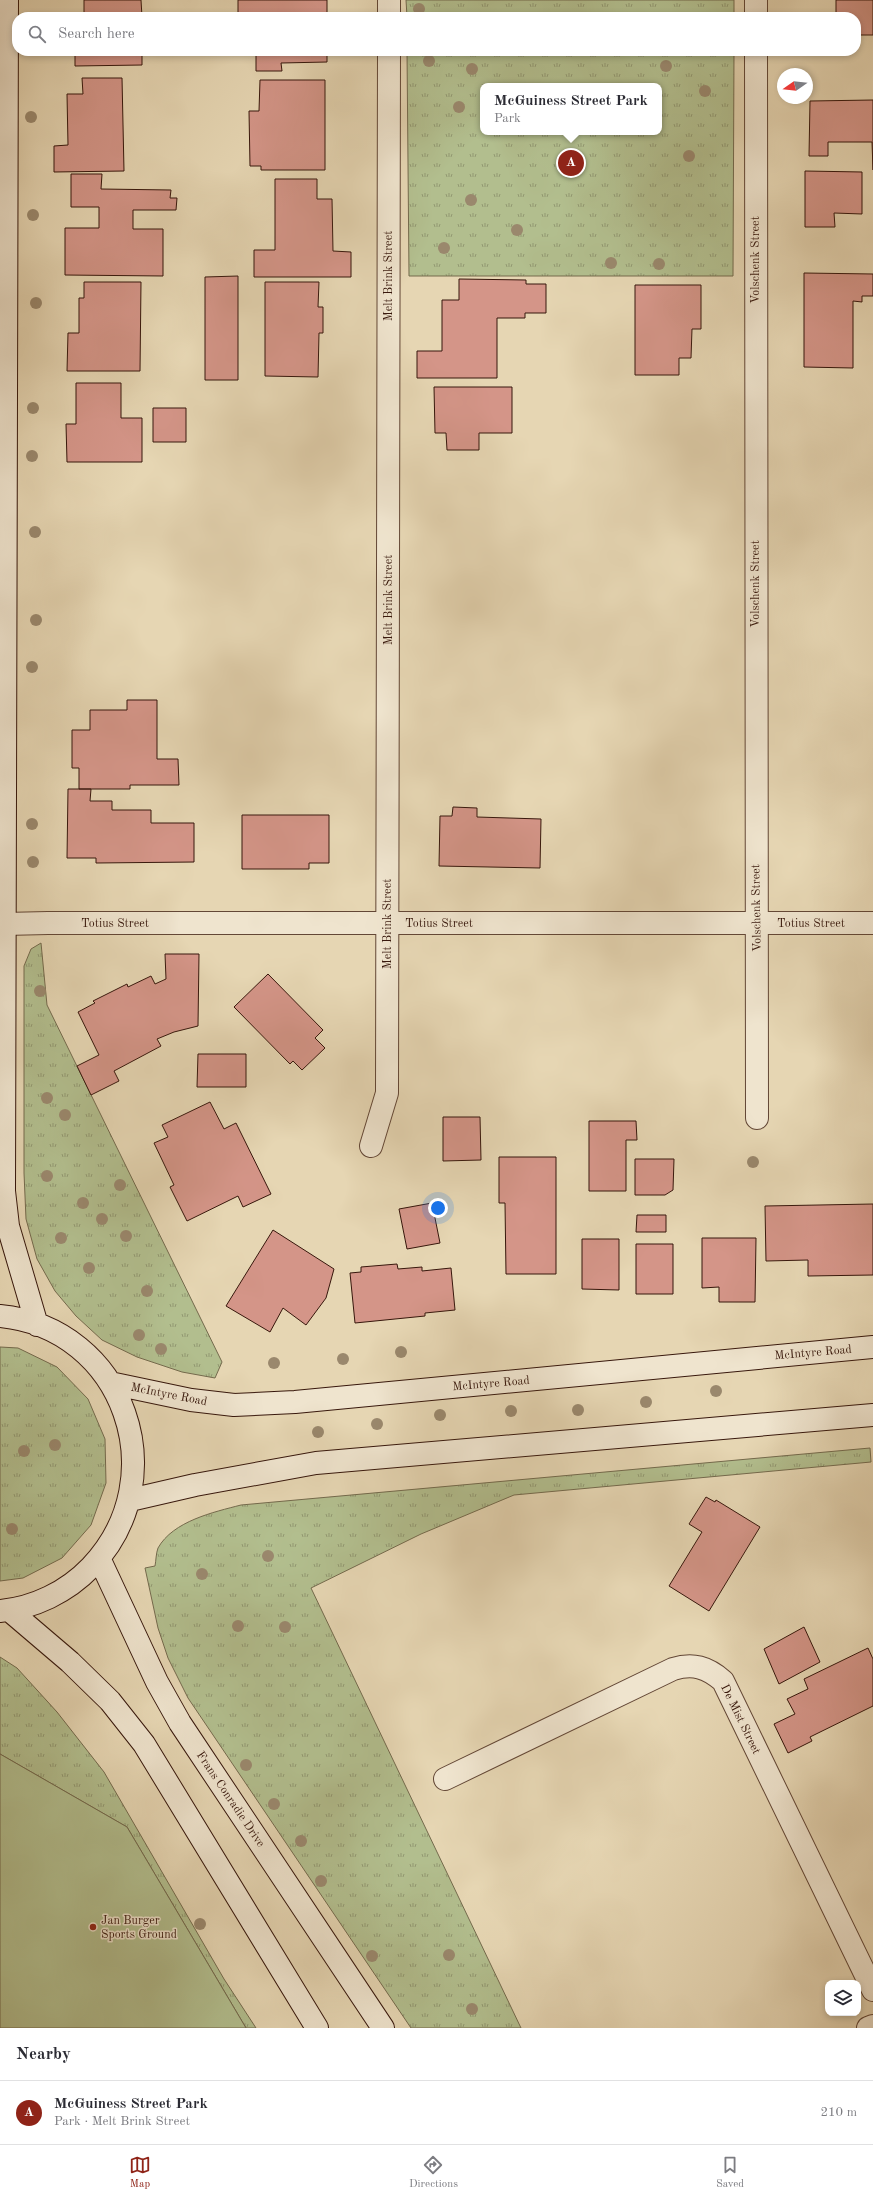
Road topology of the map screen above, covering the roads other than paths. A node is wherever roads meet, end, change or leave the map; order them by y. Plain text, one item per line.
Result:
1 (7, 0) edge
2 (389, 0) edge
3 (756, 0) edge
4 (389, 12) edge
5 (756, 12) edge
6 (389, 56) edge
7 (756, 56) edge
8 (388, 922) junction
9 (756, 923) junction
10 (873, 923) edge
11 (4, 924) junction
12 (756, 1118) dead end
13 (371, 1146) dead end
14 (0, 1316) edge
15 (36, 1325) junction
16 (873, 1347) edge
17 (110, 1383) junction
18 (873, 1415) edge
19 (130, 1500) junction
20 (99, 1558) junction
21 (4, 1610) edge
22 (445, 1779) dead end
23 (873, 1990) edge
24 (873, 2026) edge
25 (317, 2028) edge
26 (383, 2028) edge
27 (868, 2028) edge

1 - 11 main road
2 - 4 main road
3 - 5 main road
6 - 8 main road, Melt Brink Street
7 - 9 main road, Volschenk Street
8 - 9 main road, Totius Street
8 - 11 main road, Totius Street
8 - 13 main road, Melt Brink Street
9 - 10 main road, Totius Street
9 - 12 main road, Volschenk Street
11 - 15 main road
14 - 15 main road
15 - 17 main road
16 - 17 main road, McIntyre Road
17 - 19 main road
18 - 19 main road
19 - 20 main road
20 - 21 main road
20 - 26 main road, Frans Conradie Drive
21 - 25 main road
22 - 23 main road, De Mist Street
24 - 27 main road

